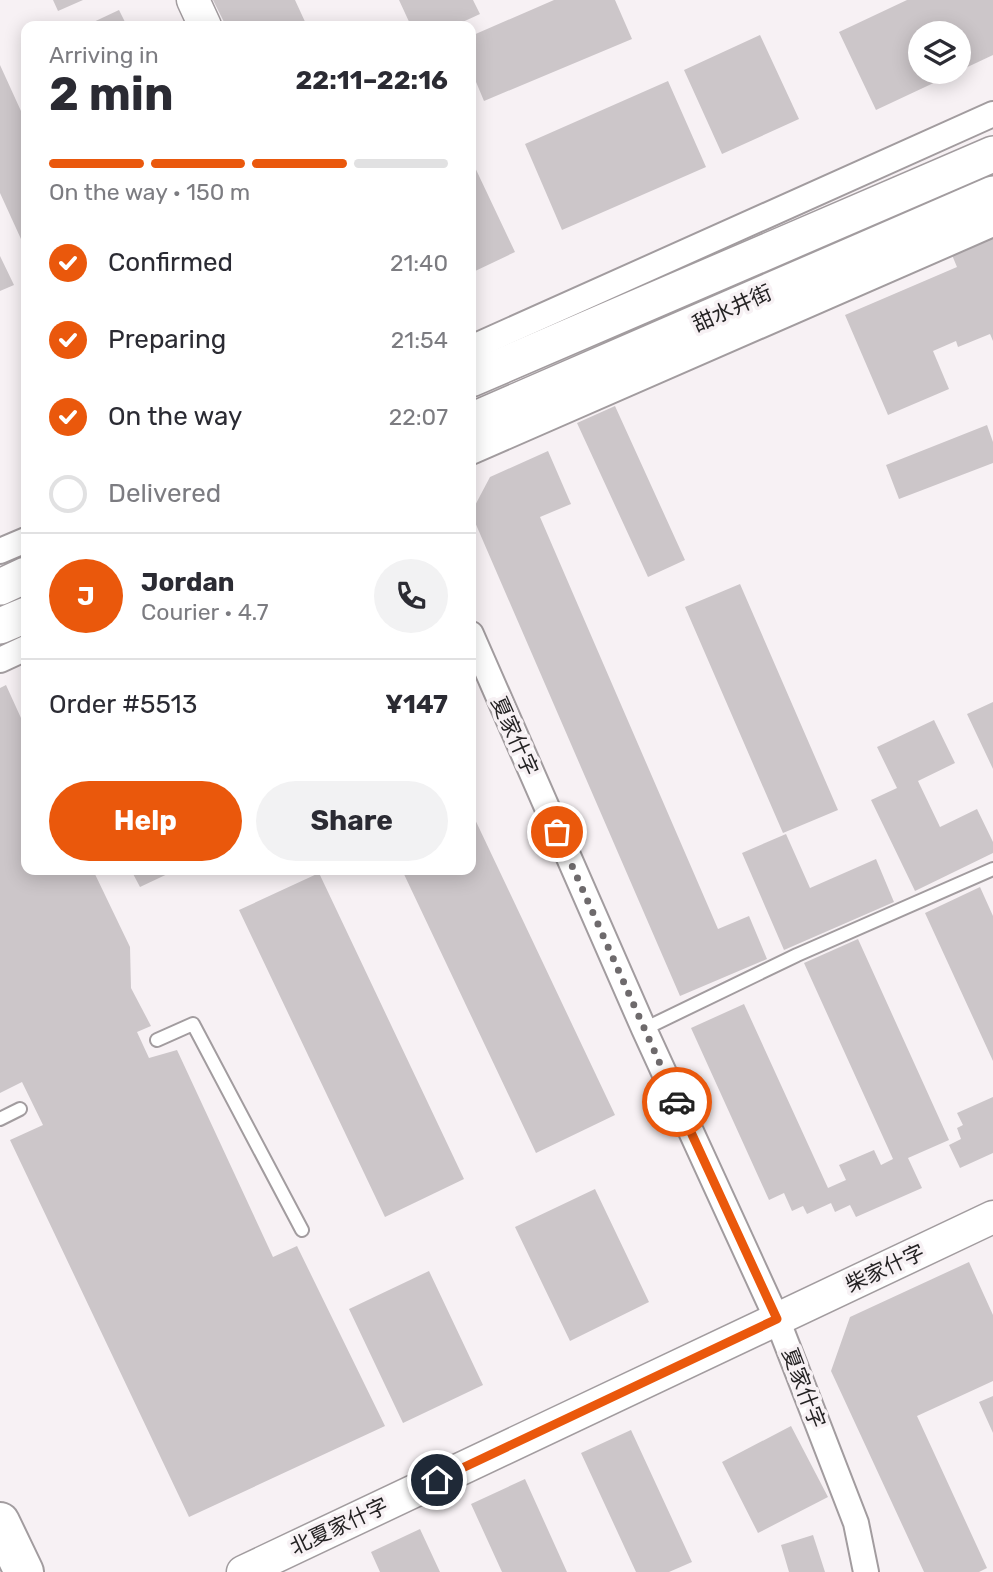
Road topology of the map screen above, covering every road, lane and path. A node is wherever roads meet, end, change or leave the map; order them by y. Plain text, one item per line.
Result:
1 (193, 0) edge
2 (203, 21) edge
3 (993, 114) edge
4 (993, 154) edge
5 (993, 194) edge
6 (993, 224) edge
7 (476, 346) edge
8 (476, 377) edge
9 (476, 419) edge
10 (476, 450) edge
11 (21, 542) edge
12 (0, 551) edge
13 (21, 577) edge
14 (0, 587) edge
15 (21, 617) edge
16 (0, 626) edge
17 (476, 645) edge
18 (21, 650) edge
19 (0, 660) edge
20 (993, 869) edge
21 (644, 1030) junction
22 (157, 1040) dead end
23 (20, 1109) dead end
24 (0, 1119) edge
25 (993, 1217) edge
26 (302, 1230) dead end
27 (777, 1319) junction
28 (0, 1522) edge
29 (24, 1572) edge
30 (243, 1572) edge
31 (866, 1572) edge

1 - 2 street
3 - 7 street
4 - 8 main road, 甜水井街
5 - 9 main road, 甜水井街
6 - 10 street
11 - 12 street
13 - 14 main road
15 - 16 main road
17 - 21 street, 夏家什字
18 - 19 street
20 - 21 lane
21 - 27 street, 夏家什字
22 - 26 lane
23 - 24 lane
25 - 27 street, 柴家什字
27 - 30 street, 北夏家什字
27 - 31 street, 夏家什字
28 - 29 main road

